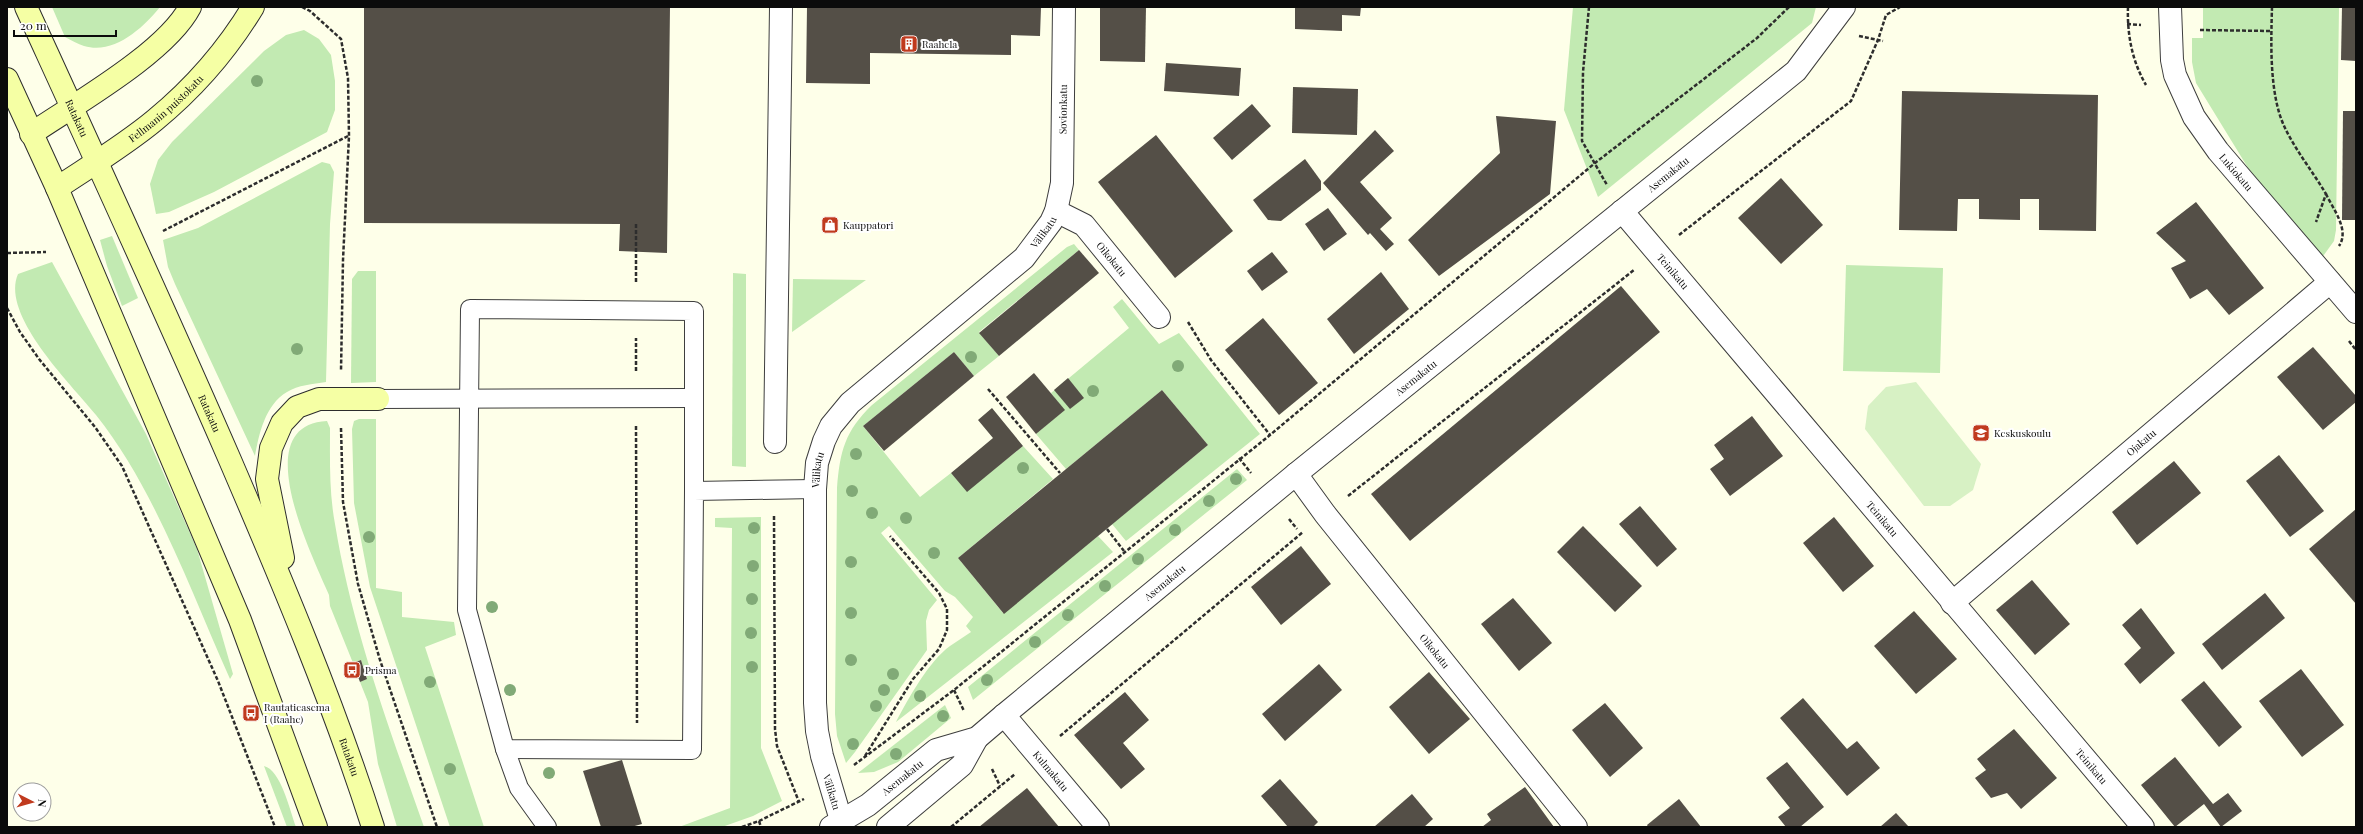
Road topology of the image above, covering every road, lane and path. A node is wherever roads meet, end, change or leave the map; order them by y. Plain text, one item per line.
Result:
1 (26, 7) edge
2 (190, 7) edge
3 (253, 7) edge
4 (781, 7) edge
5 (1064, 7) edge
6 (1589, 7) edge
7 (1789, 7) edge
8 (1844, 7) edge
9 (1900, 7) edge
10 (2170, 7) edge
11 (2272, 7) edge
12 (7, 79) edge
13 (72, 106) junction
14 (31, 134) junction
15 (349, 136) dead end
16 (97, 161) junction
17 (1595, 163) junction
18 (57, 188) junction
19 (2326, 194) junction
20 (1056, 211) junction
21 (1622, 211) junction
22 (636, 224) dead end
23 (163, 231) dead end
24 (2300, 247) junction
25 (46, 252) dead end
26 (1657, 252) junction
27 (7, 253) edge
28 (2325, 277) junction
29 (7, 308) edge
30 (636, 311) junction
31 (2356, 312) edge
32 (1159, 317) dead end
33 (1184, 317) dead end
34 (988, 389) dead end
35 (693, 398) junction
36 (378, 399) joint
37 (469, 399) junction
38 (636, 400) junction
39 (1270, 435) junction
40 (775, 442) dead end
41 (1060, 474) dead end
42 (1296, 474) junction
43 (815, 489) junction
44 (774, 490) junction
45 (694, 491) junction
46 (1325, 514) junction
47 (1107, 529) dead end
48 (890, 536) dead end
49 (1124, 551) junction
50 (1952, 603) junction
51 (306, 642) junction
52 (1004, 716) junction
53 (977, 738) junction
54 (505, 749) junction
55 (637, 751) junction
56 (1038, 755) junction
57 (864, 758) junction
58 (830, 783) junction
59 (799, 802) junction
60 (759, 821) junction
61 (838, 825) edge
62 (275, 827) edge
63 (316, 827) edge
64 (373, 827) edge
65 (547, 827) edge
66 (742, 827) edge
67 (761, 827) edge
68 (888, 827) edge
69 (951, 827) edge
70 (1098, 827) edge
71 (1576, 827) edge
72 (2143, 827) edge

1 - 13 main road, Ratakatu
2 - 13 main road
3 - 16 main road, Fellmanin puistokatu
4 - 40 street
5 - 20 street, Sovionkatu
6 - 17 path
7 - 17 path
8 - 21 street, Asemakatu
9 - 26 path
10 - 24 street, Lukiokatu
11 - 19 path
12 - 14 main road
13 - 14 main road
13 - 16 main road, Ratakatu
14 - 18 main road
15 - 23 path
16 - 18 main road, Fellmanin puistokatu
16 - 51 main road, Ratakatu
17 - 21 path
17 - 39 path
18 - 63 main road
19 - 24 path
19 - 28 path
20 - 32 street, Oikokatu
20 - 43 street, Välikatu
21 - 26 street, Teinikatu
21 - 42 street, Asemakatu
22 - 30 path
24 - 28 street, Lukiokatu
25 - 27 path
26 - 46 path
26 - 50 street, Teinikatu
28 - 31 street, Lukiokatu
28 - 50 street, Ojakatu
29 - 62 path
30 - 35 lane
30 - 37 lane
30 - 38 path
33 - 39 path
34 - 41 path
35 - 38 lane
35 - 45 lane
36 - 37 lane
36 - 51 main road
37 - 38 lane
37 - 54 lane
38 - 55 path
39 - 49 path
42 - 46 street, Oikokatu
42 - 52 street, Asemakatu
43 - 44 lane
43 - 58 street, Välikatu
44 - 45 lane
44 - 59 path
45 - 55 lane
46 - 56 path
46 - 71 street, Oikokatu
47 - 49 path
48 - 57 path
49 - 57 path
50 - 72 street, Teinikatu
51 - 64 main road, Ratakatu
52 - 53 street, Asemakatu
52 - 56 street, Kulmakatu
53 - 61 street, Asemakatu
53 - 68 street, Asemakatu
54 - 55 lane
54 - 65 lane
56 - 69 path
56 - 70 street, Kulmakatu
57 - 58 path
58 - 59 path
58 - 61 street, Välikatu
59 - 60 path
60 - 66 path
60 - 67 path

